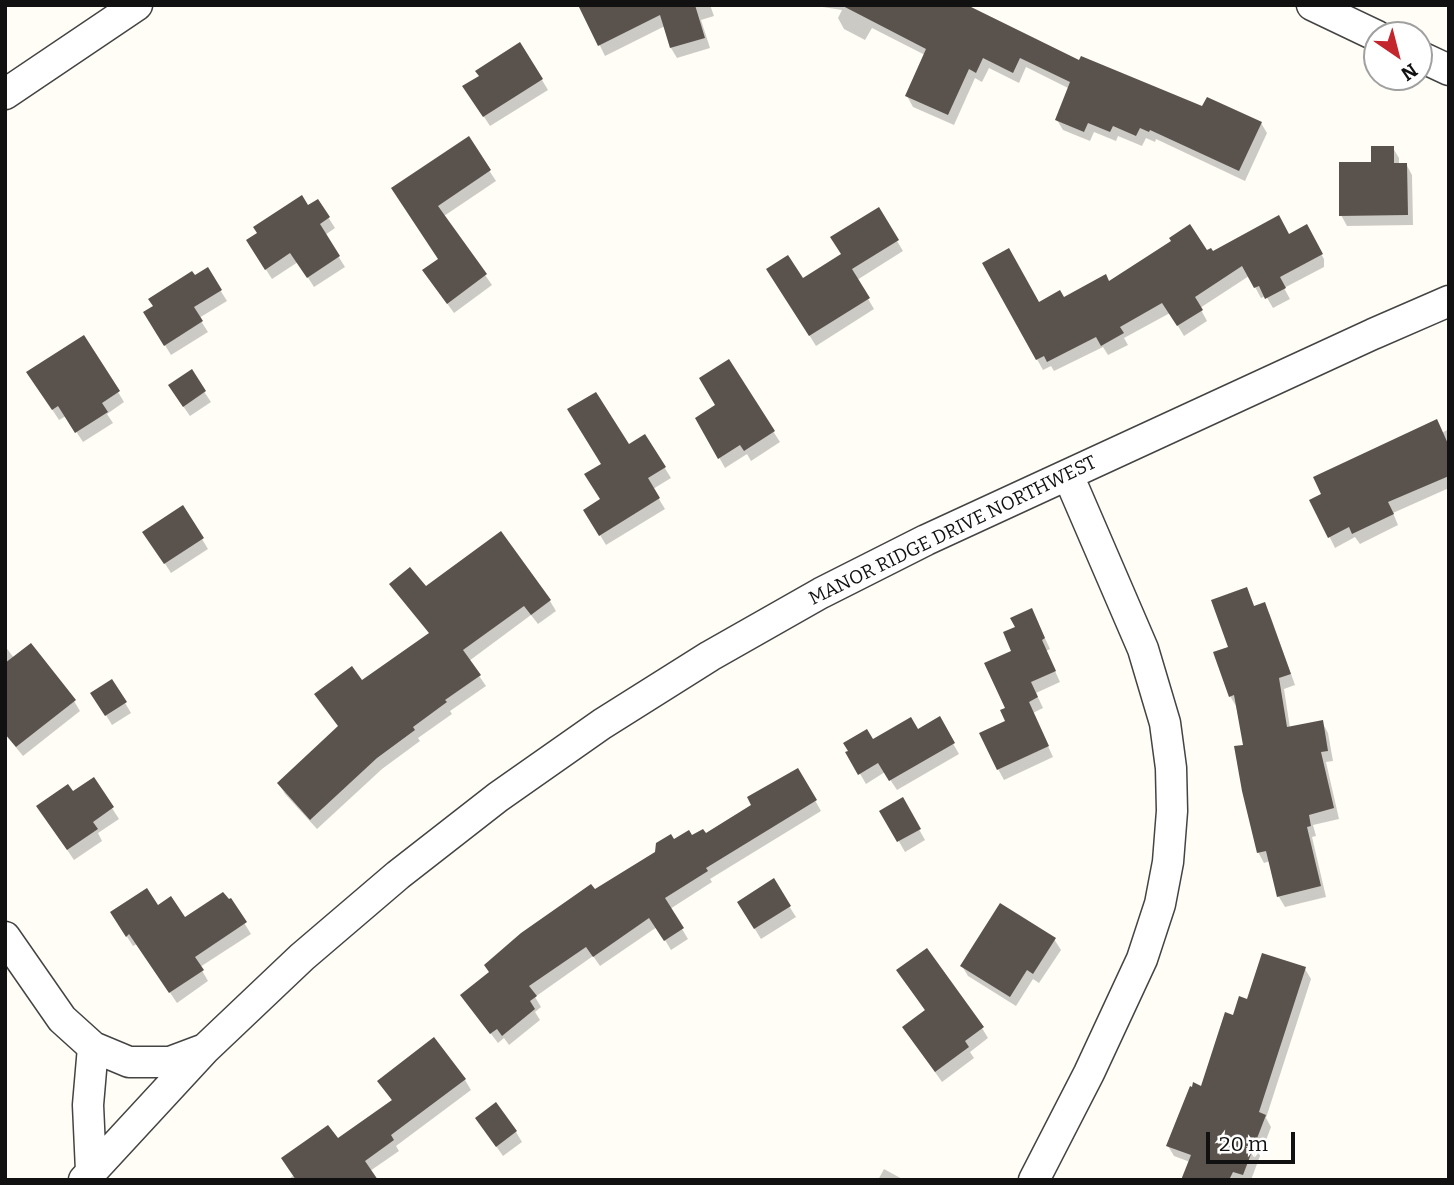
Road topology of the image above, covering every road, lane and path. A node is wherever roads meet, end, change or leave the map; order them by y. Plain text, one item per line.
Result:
1 (137, 5) edge
2 (1312, 5) edge
3 (1363, 29) edge
4 (1433, 63) edge
5 (1449, 70) edge
6 (5, 94) edge
7 (1449, 301) edge
8 (1068, 475) junction
9 (5, 937) edge
10 (93, 1047) junction
11 (205, 1049) junction
12 (87, 1175) edge
13 (1034, 1180) edge

1 - 6 street
2 - 3 street
4 - 5 street
7 - 8 street, MANOR RIDGE DRIVE NORTHWEST
8 - 11 street, MANOR RIDGE DRIVE NORTHWEST
8 - 13 street
9 - 10 street
10 - 11 street
10 - 12 street
11 - 12 street, MANOR RIDGE DRIVE NORTHWEST

